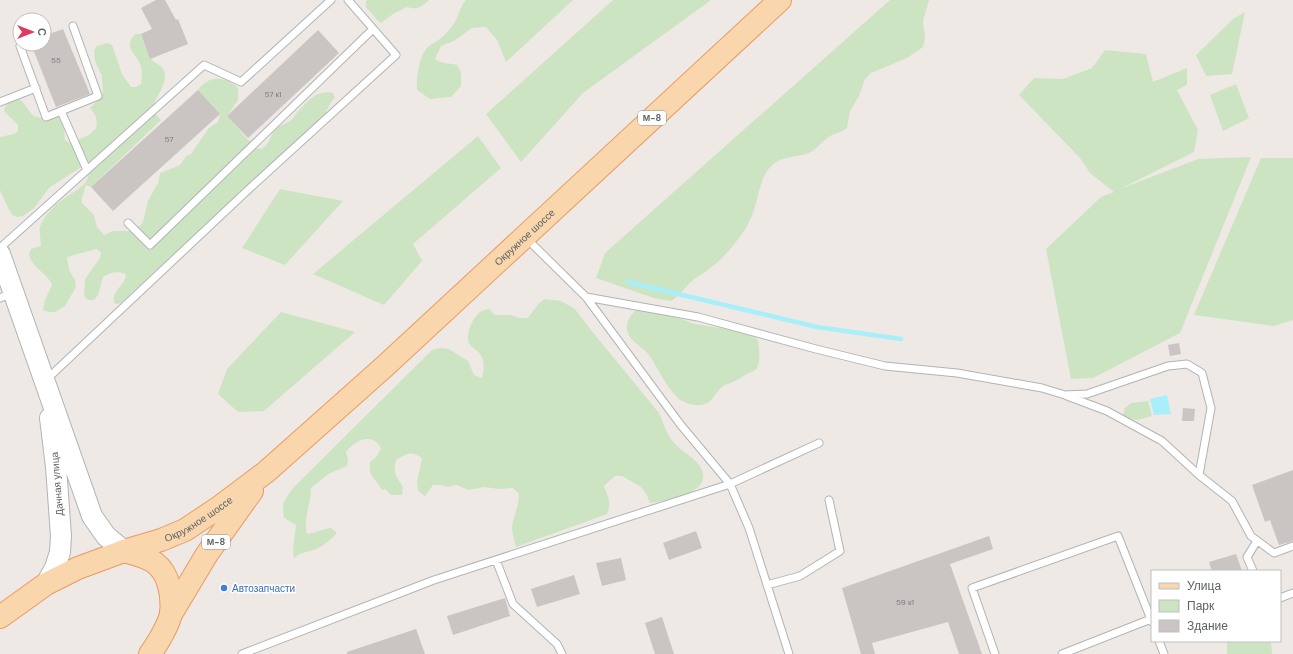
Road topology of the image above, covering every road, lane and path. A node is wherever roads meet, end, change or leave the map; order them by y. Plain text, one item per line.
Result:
1 (331, 0) edge
2 (348, 0) edge
3 (780, 0) edge
4 (74, 26) dead end
5 (373, 29) junction
6 (22, 52) edge
7 (36, 88) junction
8 (0, 102) edge
9 (62, 111) junction
10 (87, 170) junction
11 (128, 223) dead end
12 (524, 236) junction
13 (0, 248) edge
14 (0, 254) edge
15 (7, 295) edge
16 (586, 297) junction
17 (45, 380) junction
18 (1065, 395) junction
19 (819, 443) dead end
20 (266, 472) junction
21 (1199, 475) junction
22 (730, 484) junction
23 (829, 500) dead end
24 (1257, 541) junction
25 (1293, 546) edge
26 (124, 550) junction
27 (496, 560) junction
28 (1253, 570) edge
29 (46, 584) junction
30 (767, 585) junction
31 (1293, 593) edge
32 (1281, 598) edge
33 (171, 614) junction
34 (0, 617) edge
35 (1151, 620) edge
36 (1159, 642) edge
37 (150, 654) edge
38 (242, 654) edge
39 (562, 654) edge
40 (790, 654) edge
41 (995, 654) edge
42 (1062, 654) edge
43 (1164, 654) edge

1 - 10 lane
2 - 5 lane
3 - 12 main road, Окружное шоссе / М-8
4 - 9 lane
5 - 11 lane
5 - 17 lane
6 - 7 lane
7 - 8 lane
7 - 9 lane
9 - 10 lane
10 - 13 lane
12 - 16 lane
12 - 20 main road, Окружное шоссе / М-8
14 - 15 street, Дачная улица
15 - 17 street, Дачная улица
16 - 18 lane
16 - 22 lane
17 - 26 street, Дачная улица
17 - 29 street, Дачная улица
18 - 21 lane
18 - 21 lane
19 - 22 lane
20 - 26 main road, Окружное шоссе / М-8
20 - 33 main road, Окружное шоссе / М-8
21 - 24 lane
22 - 27 lane
22 - 30 lane
23 - 30 lane
24 - 25 lane
24 - 28 lane
26 - 29 main road, Окружное шоссе / М-8
26 - 33 main road, Окружное шоссе / М-8
27 - 38 lane
27 - 39 lane
29 - 34 main road, Окружное шоссе / М-8
30 - 40 lane
31 - 32 lane
33 - 37 main road, Окружное шоссе / М-8
35 - 41 lane
35 - 42 lane
36 - 43 lane

